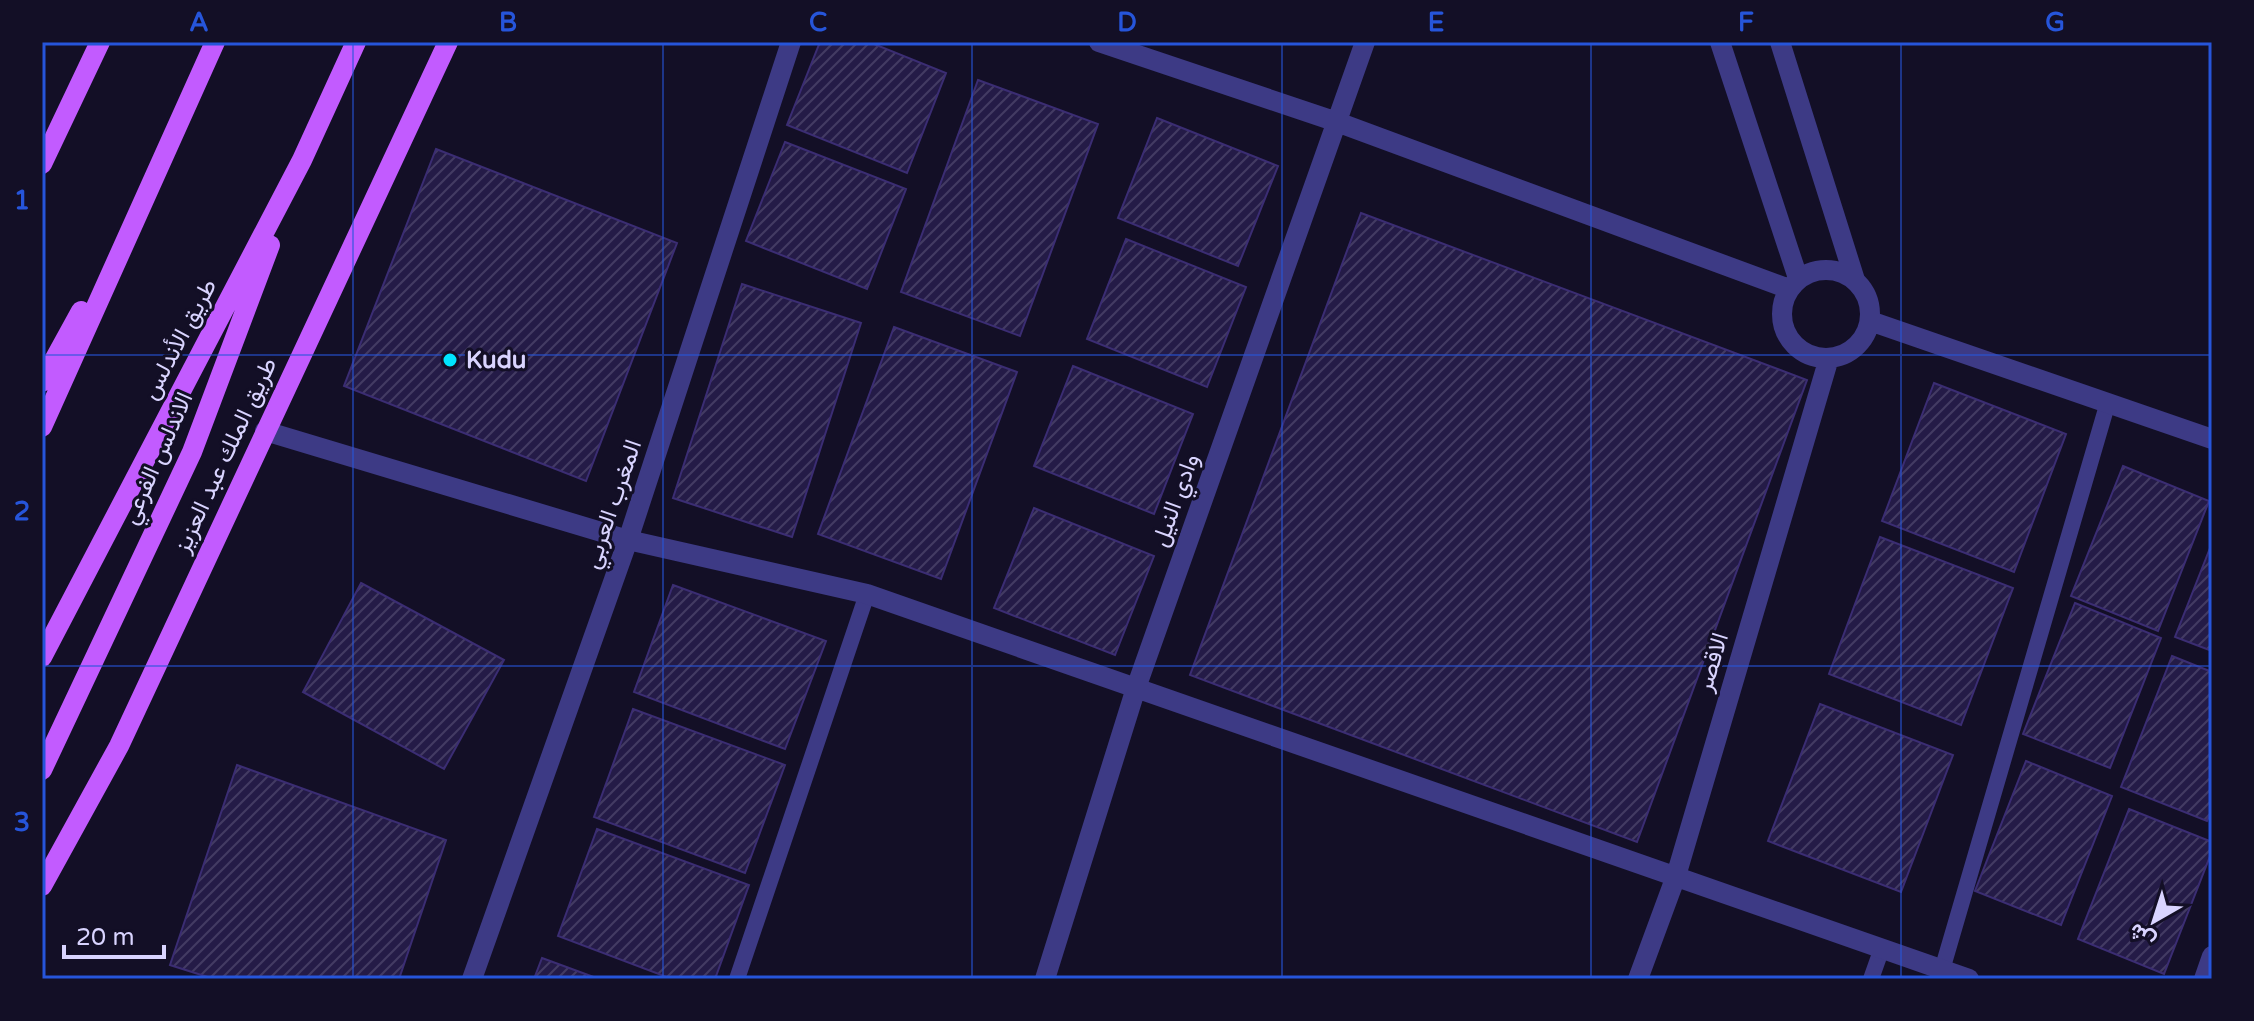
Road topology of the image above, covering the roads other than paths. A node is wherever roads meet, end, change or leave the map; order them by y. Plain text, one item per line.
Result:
1 (100, 42) edge
2 (356, 42) edge
3 (448, 42) edge
4 (791, 42) edge
5 (1099, 42) edge
6 (1365, 42) edge
7 (1720, 42) edge
8 (1780, 42) edge
9 (214, 43) edge
10 (1337, 122) junction
11 (302, 160) junction
12 (42, 164) edge
13 (149, 189) junction
14 (1855, 280) junction
15 (1794, 284) junction
16 (1870, 321) junction
17 (1829, 358) junction
18 (42, 382) edge
19 (2108, 402) junction
20 (42, 427) edge
21 (265, 431) junction
22 (2212, 439) edge
23 (628, 540) junction
24 (867, 594) junction
25 (42, 657) edge
26 (1136, 688) junction
27 (42, 770) edge
28 (1676, 876) junction
29 (42, 886) edge
30 (1882, 948) junction
31 (2212, 956) edge
32 (1942, 970) junction
33 (472, 979) edge
34 (737, 979) edge
35 (1045, 979) edge
36 (1638, 979) edge
37 (1871, 979) edge
38 (1969, 979) edge
39 (2204, 979) edge

1 - 12 main road
2 - 11 main road, طريق الأندلس
3 - 21 main road, طريق الملك عبد العزيز
4 - 23 street, المغرب العربي
5 - 10 street
6 - 10 street, وادي النيل
7 - 15 street
8 - 14 street
9 - 13 main road
10 - 15 street
10 - 26 street, وادي النيل
11 - 25 main road, طريق الأندلس
11 - 27 main road, الاندلس الفرعي
13 - 18 main road
13 - 20 main road
14 - 15 street
14 - 16 street
15 - 17 street
16 - 17 street
16 - 19 street
17 - 28 street, الاقصر
19 - 22 street
19 - 32 lane
21 - 23 street
21 - 29 main road, طريق الملك عبد العزيز
23 - 24 street
23 - 33 street, المغرب العربي
24 - 26 street
24 - 34 lane
26 - 28 street
26 - 35 street, وادي النيل
28 - 30 street
28 - 36 street, الاقصر
30 - 32 street
30 - 37 lane
31 - 39 street
32 - 38 street

